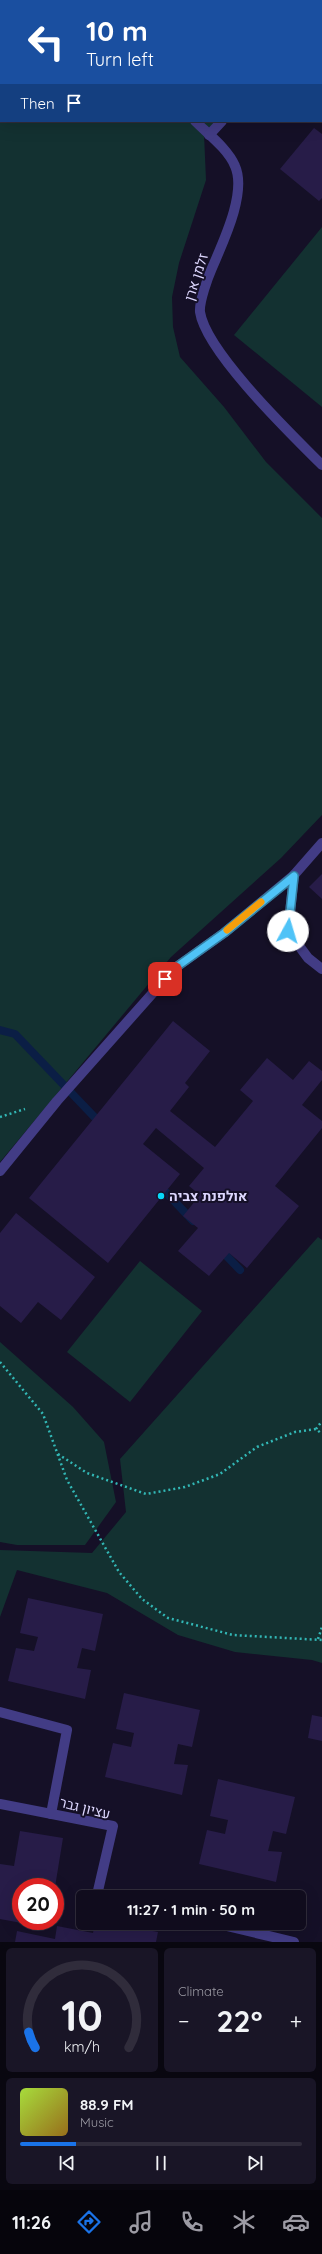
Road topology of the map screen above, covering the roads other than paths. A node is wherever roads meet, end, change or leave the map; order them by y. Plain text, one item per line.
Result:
1 (196, 122) edge
2 (221, 122) edge
3 (209, 135) junction
4 (322, 465) edge
5 (322, 843) edge
6 (294, 876) junction
7 (322, 969) edge
8 (0, 1171) edge
9 (0, 1712) edge
10 (0, 1804) edge
11 (51, 1814) junction
12 (98, 1890) edge
13 (243, 1930) edge
14 (294, 1942) edge

1 - 3 street, זלמן ארן
2 - 3 street
3 - 4 street, זלמן ארן
5 - 6 street
6 - 7 street
6 - 8 street
9 - 11 street
10 - 11 street, עציון גבר
11 - 12 street, עציון גבר
13 - 14 street

